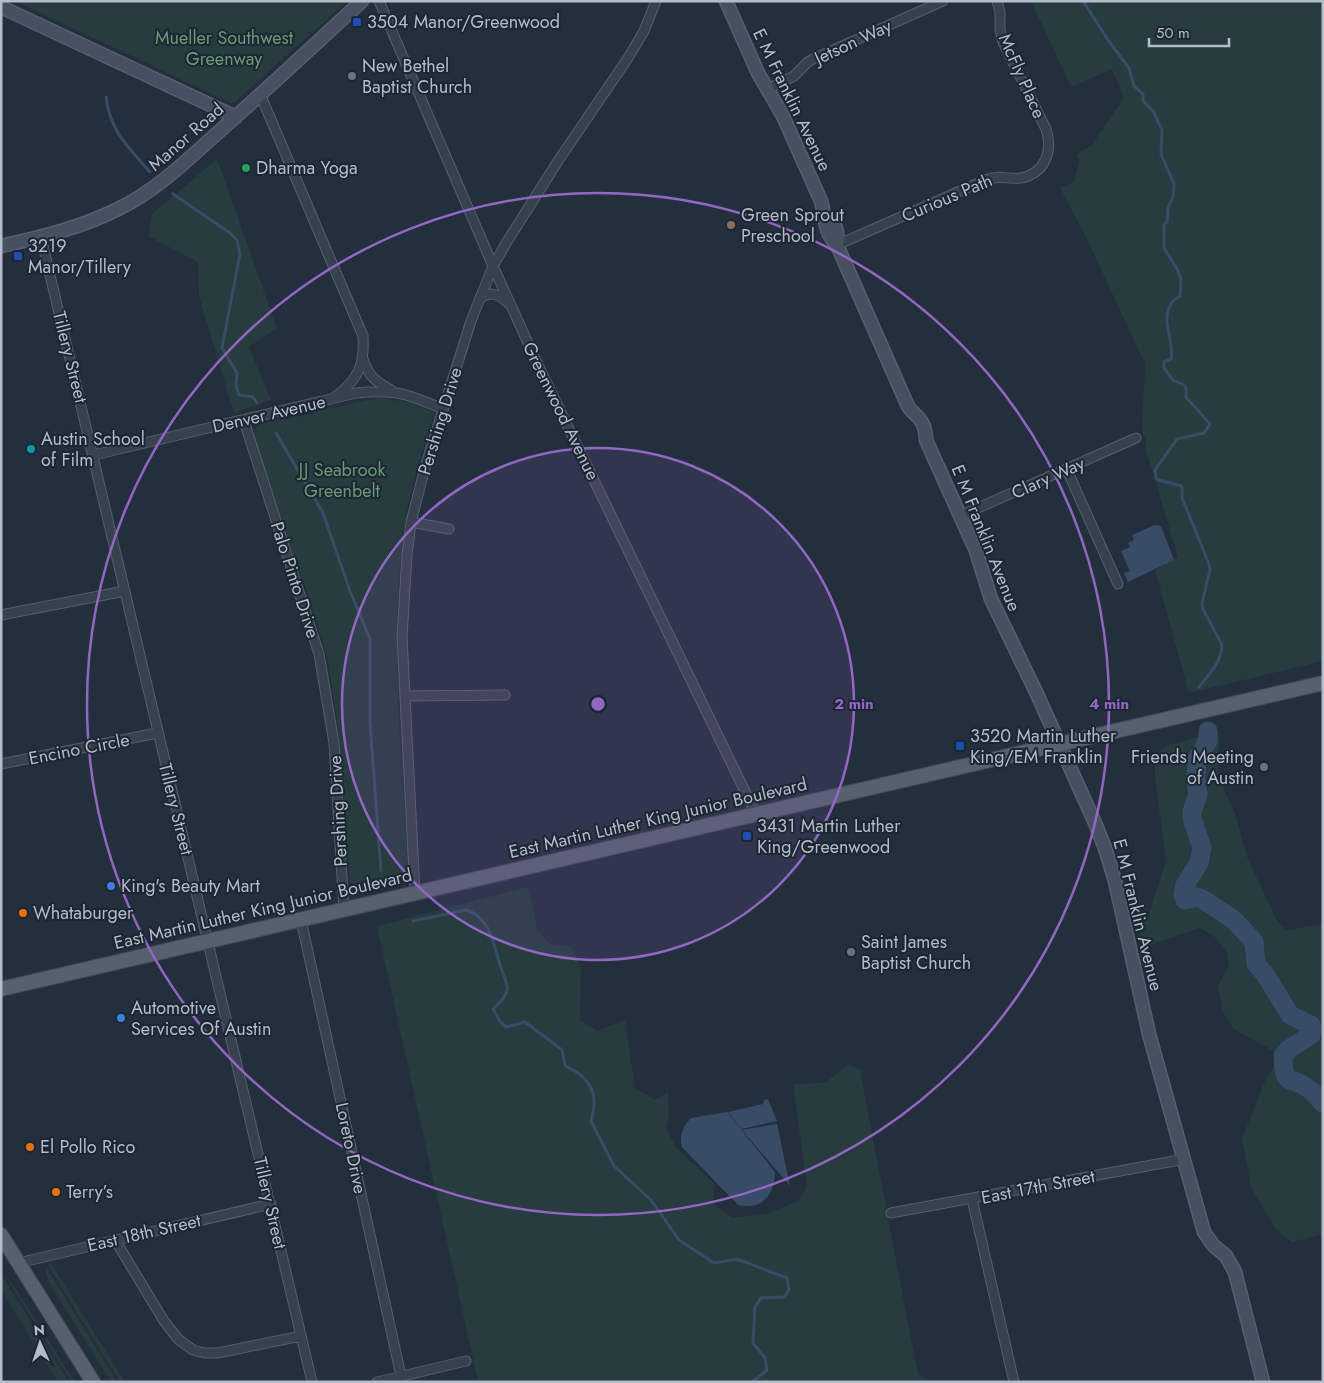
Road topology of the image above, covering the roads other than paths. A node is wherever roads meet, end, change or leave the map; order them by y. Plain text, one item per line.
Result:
1 (362, 1) edge
2 (379, 1) edge
3 (656, 1) edge
4 (726, 1) edge
5 (943, 1) edge
6 (997, 1) edge
7 (1, 7) edge
8 (768, 89) junction
9 (260, 94) junction
10 (236, 117) junction
11 (1049, 150) joint
12 (41, 237) junction
13 (837, 245) junction
14 (1, 246) edge
15 (494, 266) junction
16 (480, 298) junction
17 (511, 306) junction
18 (363, 359) junction
19 (393, 391) junction
20 (330, 400) junction
21 (443, 409) junction
22 (244, 421) junction
23 (1136, 438) dead end
24 (94, 455) junction
25 (1067, 470) junction
26 (960, 516) junction
27 (411, 522) junction
28 (449, 529) dead end
29 (1118, 584) dead end
30 (125, 591) junction
31 (1, 615) edge
32 (1323, 683) edge
33 (405, 696) junction
34 (505, 696) dead end
35 (157, 733) junction
36 (334, 743) joint
37 (1059, 744) junction
38 (1, 764) edge
39 (756, 814) junction
40 (415, 893) junction
41 (344, 910) junction
42 (301, 920) junction
43 (208, 942) junction
44 (1, 989) edge
45 (1185, 1159) junction
46 (972, 1199) junction
47 (271, 1204) junction
48 (891, 1214) dead end
49 (1, 1235) edge
50 (114, 1240) junction
51 (18, 1262) junction
52 (301, 1336) junction
53 (466, 1362) dead end
54 (401, 1376) junction
55 (93, 1382) edge
56 (312, 1382) edge
57 (377, 1382) edge
58 (1014, 1382) edge
59 (1263, 1382) edge

1 - 9 street, Manor Road
2 - 15 street, Greenwood Avenue
3 - 15 street, Pershing Drive
4 - 8 street, E M Franklin Avenue
5 - 8 street, Jetson Way
6 - 11 street, McFly Place
7 - 10 street
8 - 13 street, E M Franklin Avenue
9 - 10 street, Manor Road
9 - 18 street
10 - 12 street, Manor Road
11 - 13 street, Curious Path
12 - 14 street, Manor Road
12 - 24 street, Tillery Street
13 - 26 street, E M Franklin Avenue
15 - 16 street, Pershing Drive
15 - 17 street, Greenwood Avenue
16 - 17 street
16 - 21 street, Pershing Drive
17 - 39 street, Greenwood Avenue
18 - 19 street
18 - 20 street
19 - 20 street, Denver Avenue
19 - 21 street, Denver Avenue
20 - 22 street, Denver Avenue
21 - 27 street, Pershing Drive
22 - 24 street, Denver Avenue
22 - 36 street, Palo Pinto Drive
23 - 25 street, Clary Way
24 - 30 street, Tillery Street
25 - 26 street, Clary Way
25 - 29 street
26 - 37 street, E M Franklin Avenue
27 - 28 street
27 - 33 street, Pershing Drive
30 - 31 street
30 - 35 street, Tillery Street
32 - 37 main road, East Martin Luther King Junior Boulevard
33 - 34 street
33 - 40 street, Pershing Drive
35 - 38 street, Encino Circle
35 - 43 street, Tillery Street
36 - 41 street, Pershing Drive
37 - 39 main road, East Martin Luther King Junior Boulevard
37 - 45 street, E M Franklin Avenue
39 - 40 main road, East Martin Luther King Junior Boulevard
40 - 41 main road, East Martin Luther King Junior Boulevard
41 - 42 main road, East Martin Luther King Junior Boulevard
42 - 43 main road, East Martin Luther King Junior Boulevard
42 - 54 street, Loreto Drive
43 - 44 main road, East Martin Luther King Junior Boulevard
43 - 47 street, Tillery Street
45 - 46 street, East 17th Street
45 - 59 street, E M Franklin Avenue
46 - 48 street, East 17th Street
46 - 58 street
47 - 50 street, East 18th Street
47 - 52 street, Tillery Street
49 - 51 main road
50 - 51 street, East 18th Street
50 - 52 street
51 - 55 main road
52 - 56 street, Tillery Street
53 - 54 street
54 - 57 street

